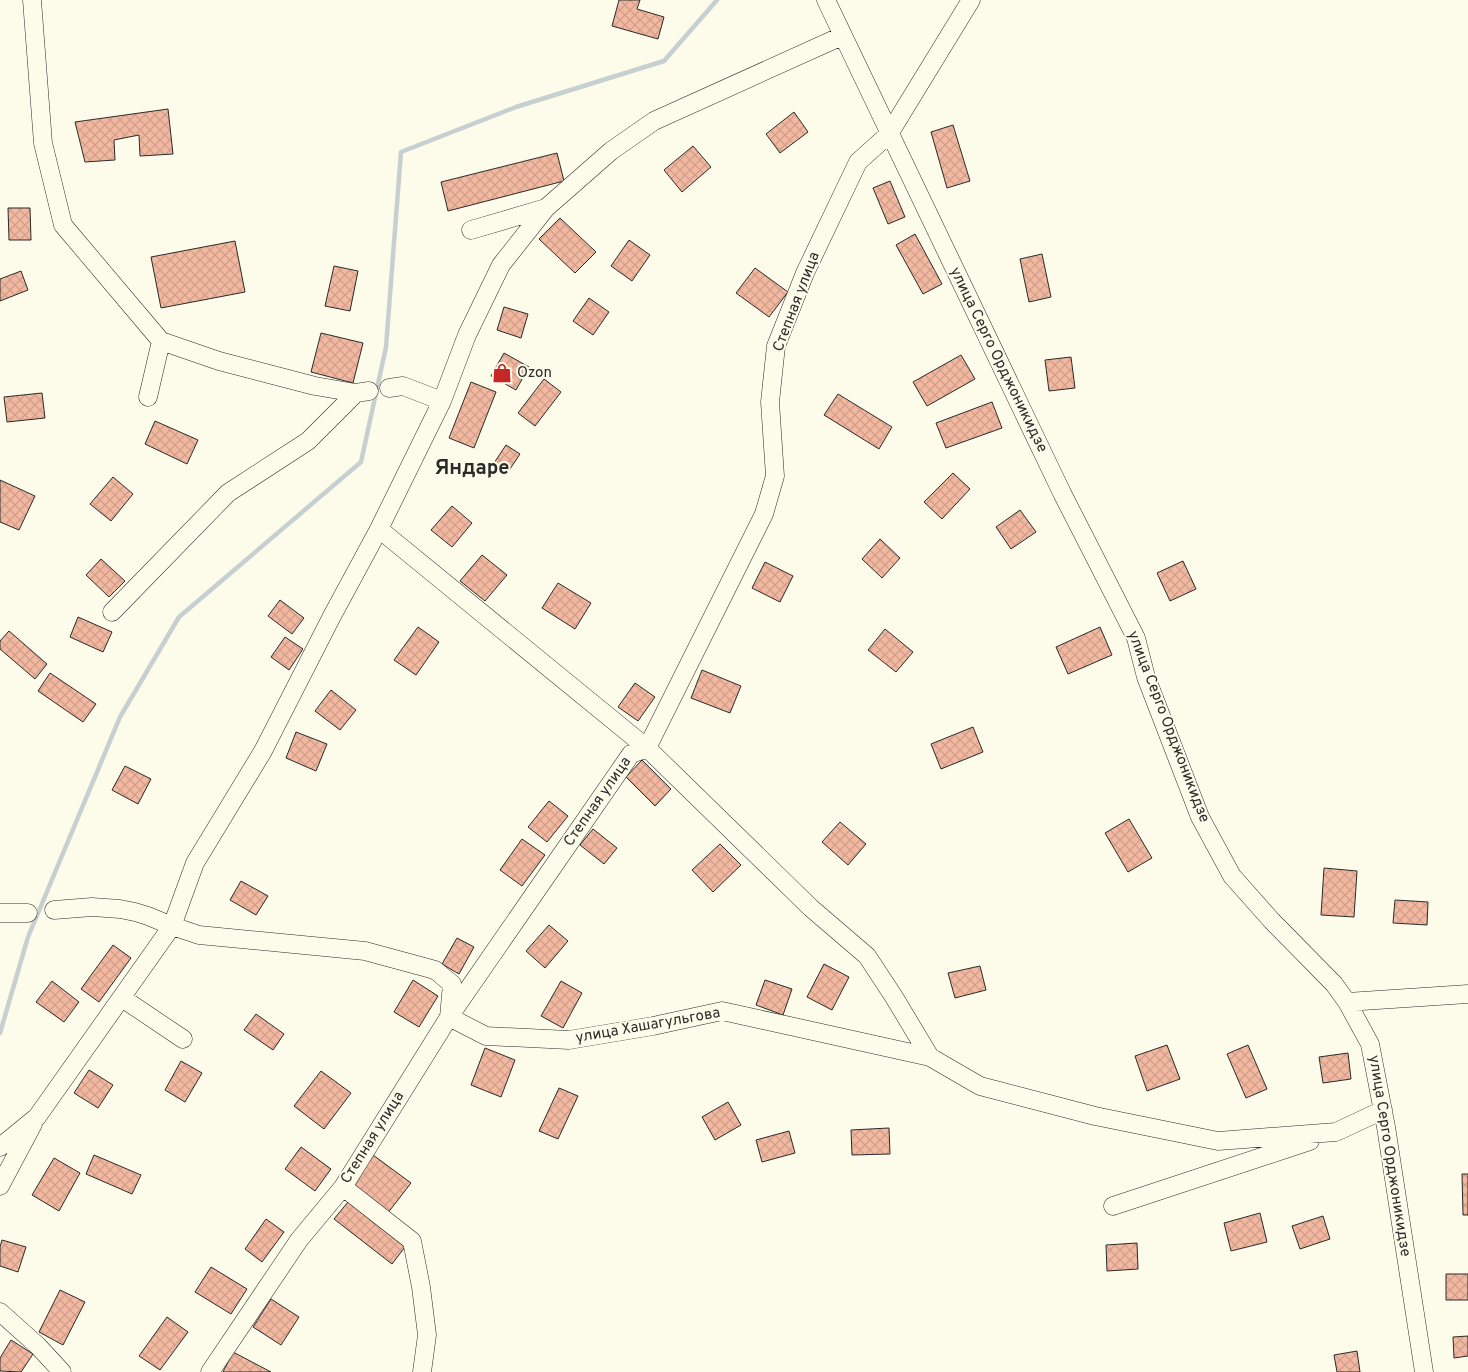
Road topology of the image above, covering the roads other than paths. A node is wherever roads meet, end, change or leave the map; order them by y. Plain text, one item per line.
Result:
1 (32, 0) edge
2 (826, 0) edge
3 (971, 0) edge
4 (842, 36) junction
5 (889, 134) junction
6 (546, 208) junction
7 (471, 230) dead end
8 (161, 342) junction
9 (389, 388) dead end
10 (148, 397) dead end
11 (442, 401) junction
12 (380, 530) junction
13 (112, 612) dead end
14 (647, 748) junction
15 (54, 910) dead end
16 (0, 913) edge
17 (28, 913) dead end
18 (172, 926) junction
19 (1468, 994) edge
20 (122, 998) junction
21 (1347, 1002) junction
22 (449, 1017) junction
23 (183, 1039) dead end
24 (930, 1057) junction
25 (1383, 1110) junction
26 (37, 1117) junction
27 (1336, 1132) junction
28 (0, 1147) edge
29 (0, 1186) edge
30 (343, 1187) junction
31 (1113, 1206) dead end
32 (0, 1312) edge
33 (62, 1372) edge
34 (210, 1372) edge
35 (422, 1372) edge
36 (1424, 1372) edge

1 - 8 street
2 - 4 street, улица Серго Орджоникидзе
3 - 5 street, Степная улица
4 - 5 street, улица Серго Орджоникидзе
4 - 6 street
5 - 14 street, Степная улица
5 - 21 street, улица Серго Орджоникидзе
6 - 7 street
6 - 11 street
8 - 10 street
8 - 13 street
9 - 11 street
11 - 12 street
12 - 14 street
12 - 18 street
14 - 22 street, Степная улица
14 - 24 street
15 - 18 street
16 - 17 street
18 - 20 street
18 - 22 street
19 - 21 street
20 - 23 street
20 - 26 street
21 - 25 street, улица Серго Орджоникидзе
22 - 24 street, улица Хашагульгова
22 - 30 street, Степная улица
24 - 27 street
25 - 27 street
25 - 36 street, улица Серго Орджоникидзе
26 - 28 street
26 - 29 street
27 - 31 street
30 - 34 street, Степная улица
30 - 35 street
32 - 33 street

